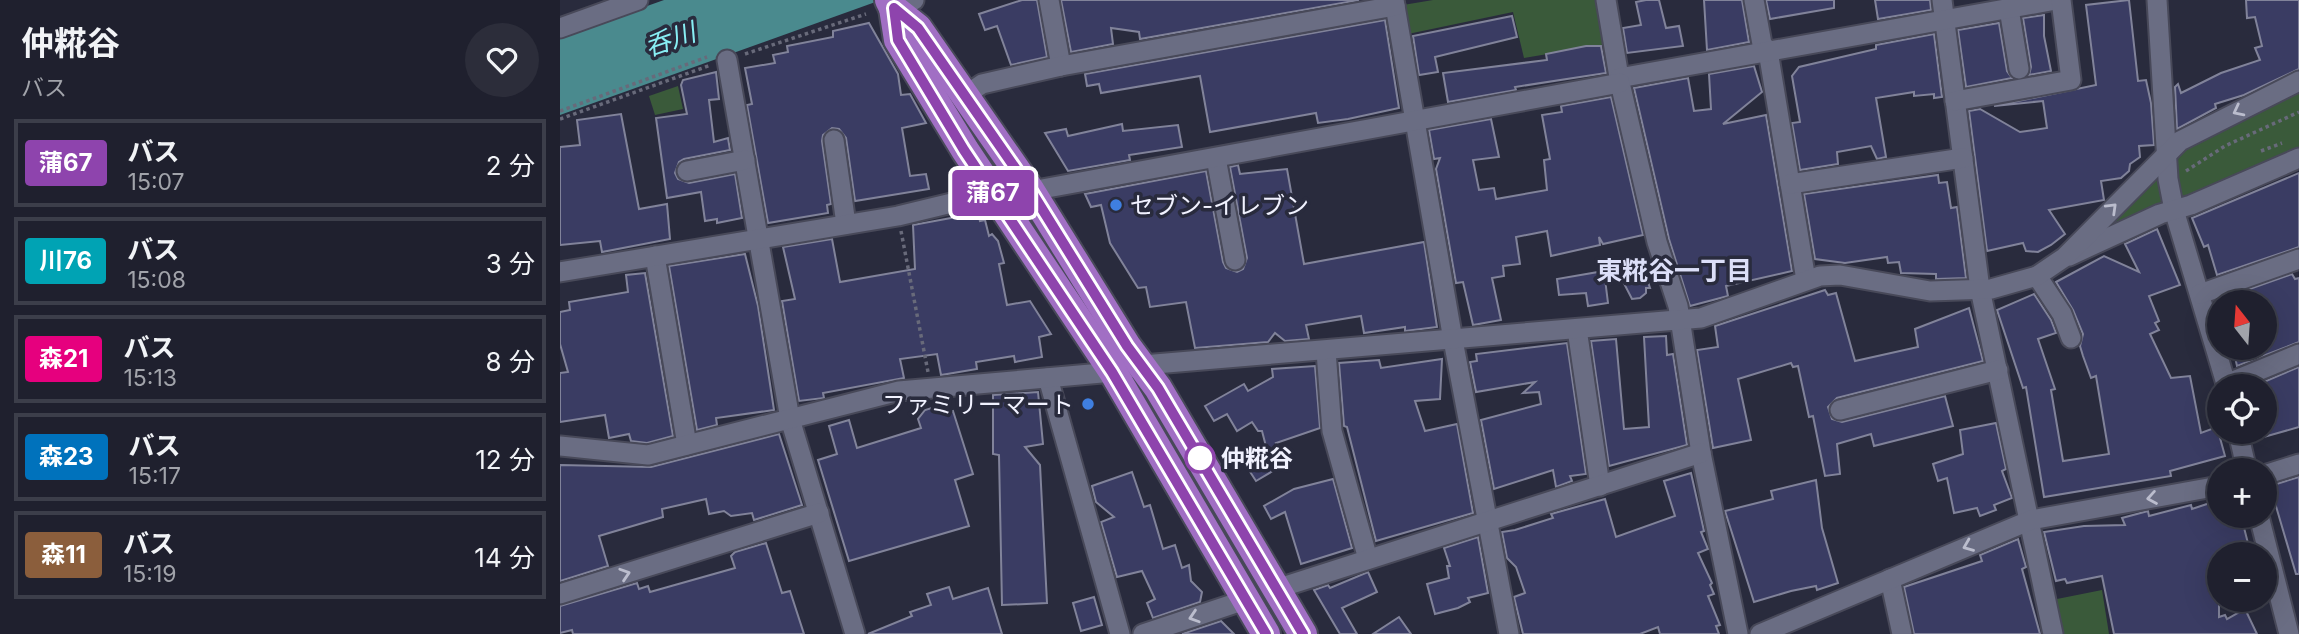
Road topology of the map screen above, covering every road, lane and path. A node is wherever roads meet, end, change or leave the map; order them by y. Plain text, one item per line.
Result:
1 (638, 0) edge
2 (1049, 0) edge
3 (1606, 0) edge
4 (1754, 0) edge
5 (1942, 0) edge
6 (2056, 0) edge
7 (2061, 0) edge
8 (2157, 0) edge
9 (1394, 3) edge
10 (890, 6) edge
11 (2009, 9) junction
12 (1945, 20) junction
13 (560, 28) edge
14 (1768, 51) junction
15 (707, 57) dead end
16 (727, 60) junction
17 (1061, 66) junction
18 (2019, 69) dead end
19 (1619, 81) junction
20 (2299, 81) edge
21 (963, 97) junction
22 (1955, 102) junction
23 (560, 111) edge
24 (2299, 112) edge
25 (560, 119) edge
26 (1415, 122) junction
27 (834, 140) dead end
28 (2167, 153) junction
29 (1216, 158) junction
30 (1963, 158) junction
31 (2299, 158) edge
32 (745, 160) junction
33 (687, 171) dead end
34 (2168, 179) junction
35 (1790, 184) junction
36 (1031, 191) junction
37 (993, 193) junction
38 (2174, 210) junction
39 (898, 216) junction
40 (846, 224) junction
41 (758, 238) junction
42 (655, 256) junction
43 (2065, 257) junction
44 (2299, 259) edge
45 (1235, 260) dead end
46 (560, 272) edge
47 (2037, 276) junction
48 (1806, 280) junction
49 (1980, 289) junction
50 (2200, 294) junction
51 (1679, 320) junction
52 (1577, 329) junction
53 (2071, 338) dead end
54 (1453, 340) junction
55 (1326, 351) junction
56 (2299, 354) edge
57 (1143, 365) junction
58 (1998, 370) junction
59 (1112, 372) junction
60 (2224, 374) edge
61 (2253, 374) edge
62 (1048, 378) junction
63 (932, 388) junction
64 (1840, 410) dead end
65 (790, 419) junction
66 (687, 445) junction
67 (560, 446) edge
68 (1702, 453) junction
69 (2299, 464) edge
70 (2277, 471) edge
71 (1600, 486) junction
72 (2207, 488) edge
73 (819, 513) junction
74 (2031, 520) junction
75 (1489, 521) junction
76 (2262, 528) edge
77 (1368, 559) junction
78 (1890, 579) junction
79 (1276, 589) junction
80 (560, 594) edge
81 (1245, 600) junction
82 (855, 634) edge
83 (1120, 634) edge
84 (1143, 634) edge
85 (1266, 634) edge
86 (1303, 634) edge
87 (1509, 634) edge
88 (1738, 634) edge
89 (1760, 634) edge
90 (1902, 634) edge
91 (2053, 634) edge
92 (2289, 634) edge

1 - 13 street
2 - 17 street
3 - 19 street
4 - 14 street
5 - 12 street
6 - 11 street
7 - 22 street
8 - 28 street
9 - 17 street
9 - 26 street
10 - 16 path
10 - 21 highway
10 - 37 highway
11 - 12 street
11 - 18 street
12 - 14 street
12 - 22 street
14 - 19 street
14 - 35 street
15 - 23 path
16 - 25 path
16 - 32 street
17 - 21 street
19 - 26 street
19 - 51 street
20 -> 28 street
21 - 36 highway
22 - 30 street
24 - 34 path
26 - 29 street
26 - 54 street
27 - 40 street
28 - 34 street
43 -> 28 street
29 - 36 street
29 - 45 street
30 - 35 street
30 - 49 street
31 - 38 street
32 - 33 street
32 - 41 street
34 - 38 street
35 - 48 street
36 - 57 highway
37 - 39 street
37 - 59 highway
38 - 43 street
38 - 50 street
39 - 40 street
39 - 63 path
40 - 41 street
41 - 42 street
41 - 65 street
42 - 46 street
42 - 66 street
43 - 47 street
44 - 50 street
47 - 49 street
47 - 53 street
48 - 49 street
48 - 51 street
49 - 58 street
50 - 60 street
51 - 52 street
51 - 68 street
52 - 54 street
52 - 71 street
54 - 55 street
54 - 75 street
55 - 57 street
55 - 77 street
56 - 61 street
57 - 59 street
57 - 79 highway
58 - 64 street
58 - 74 street
59 - 62 street
59 - 81 highway
62 - 63 street
62 - 83 street
63 - 65 street
65 - 66 street
65 - 73 street
66 - 67 street
68 - 71 street
68 - 88 street
69 - 70 street
71 - 75 street
72 -> 74 street
80 -> 73 street
73 - 82 street
74 -> 78 street
74 - 91 street
75 - 77 street
75 - 87 street
76 - 92 street
77 - 79 street
78 - 89 street
78 - 90 street
79 - 86 highway
81 -> 84 street
81 - 85 highway

